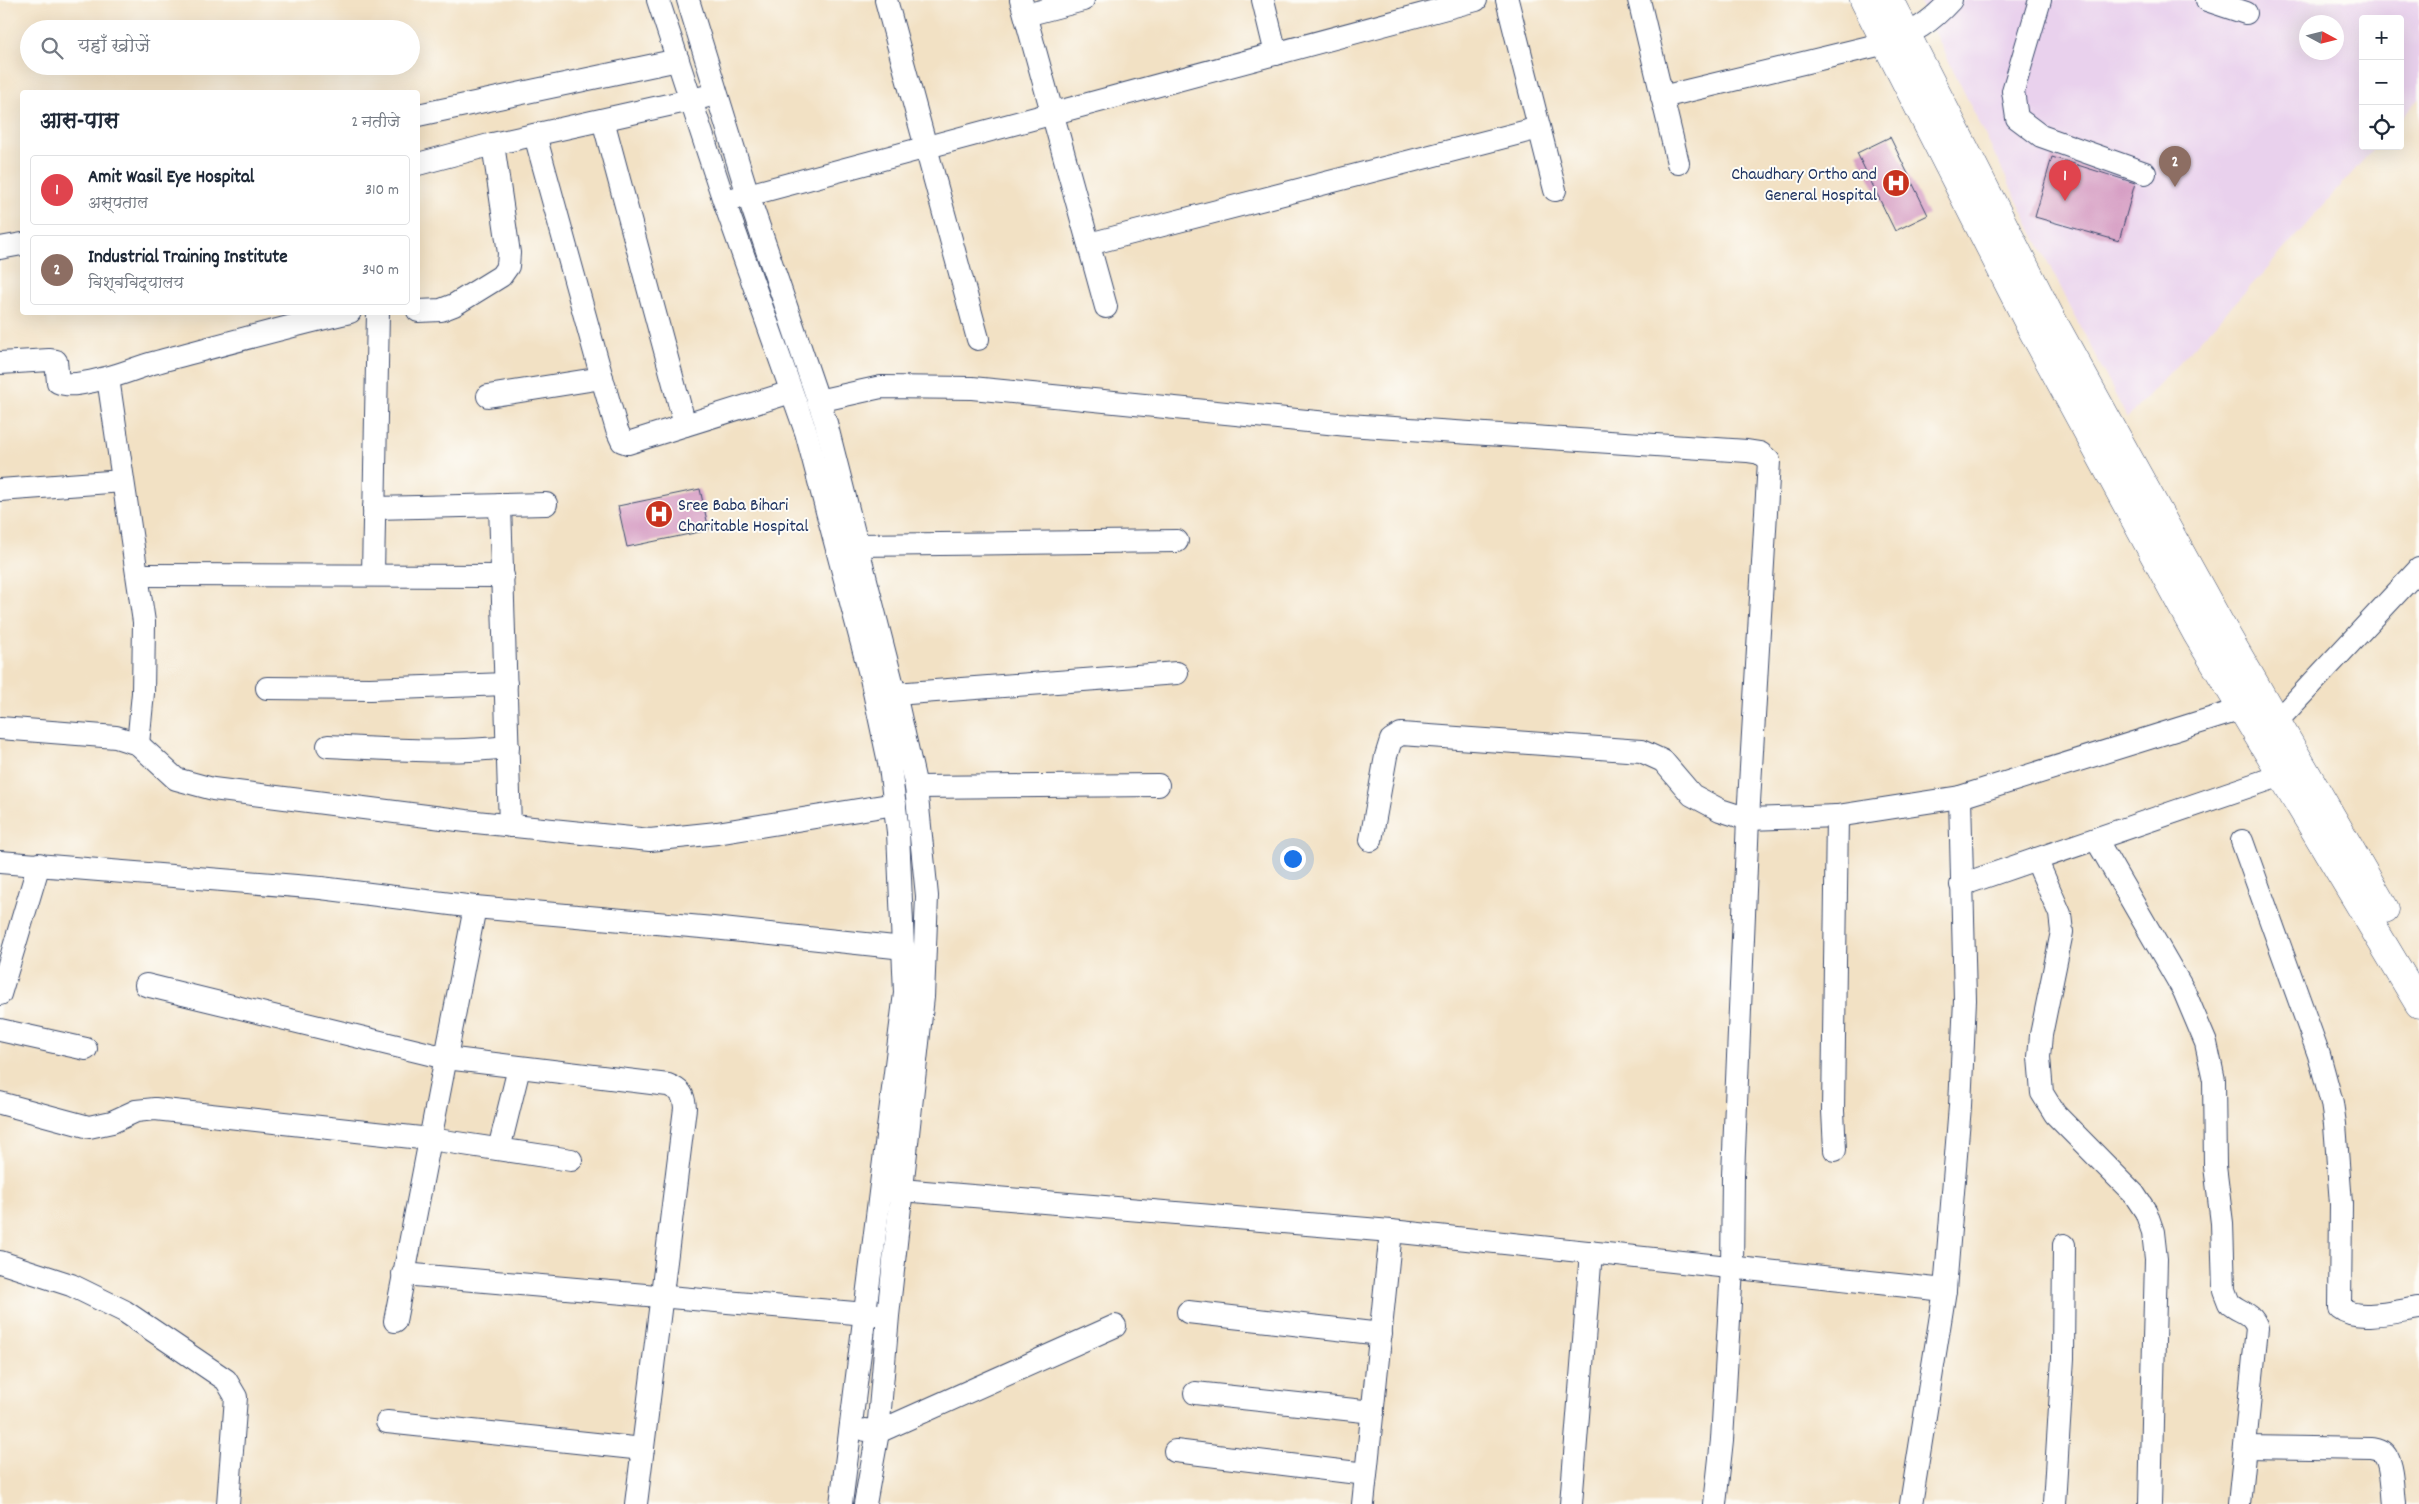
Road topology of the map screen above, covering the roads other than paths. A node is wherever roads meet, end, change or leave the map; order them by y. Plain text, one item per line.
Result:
1 (658, 0) edge
2 (688, 0) edge
3 (886, 0) edge
4 (1083, 0) edge
5 (1263, 0) edge
6 (1476, 0) edge
7 (1507, 0) edge
8 (1639, 0) edge
9 (1864, 0) edge
10 (1889, 0) edge
11 (1951, 0) edge
12 (2040, 0) edge
13 (2207, 0) edge
14 (1024, 8) edge
15 (1412, 8) edge
16 (2246, 13) dead end
17 (1896, 39) junction
18 (1276, 54) junction
19 (678, 60) junction
20 (717, 94) junction
21 (1662, 98) junction
22 (691, 100) junction
23 (1053, 114) junction
24 (420, 116) edge
25 (603, 120) junction
26 (1539, 128) junction
27 (535, 135) junction
28 (493, 144) junction
29 (926, 148) junction
30 (420, 163) edge
31 (1678, 163) dead end
32 (2145, 173) dead end
33 (1555, 190) dead end
34 (748, 195) junction
35 (724, 201) junction
36 (20, 244) edge
37 (1089, 244) junction
38 (0, 248) edge
39 (1106, 307) dead end
40 (420, 311) edge
41 (338, 315) edge
42 (378, 315) edge
43 (978, 340) dead end
44 (0, 363) edge
45 (108, 378) junction
46 (602, 378) junction
47 (792, 392) junction
48 (488, 396) dead end
49 (818, 401) junction
50 (685, 425) junction
51 (123, 481) junction
52 (0, 490) edge
53 (546, 504) dead end
54 (500, 505) junction
55 (374, 508) junction
56 (1177, 541) dead end
57 (857, 545) junction
58 (2419, 569) edge
59 (373, 574) junction
60 (138, 575) junction
61 (502, 576) junction
62 (1177, 673) dead end
63 (506, 684) junction
64 (267, 688) dead end
65 (895, 694) junction
66 (2242, 709) junction
67 (2277, 721) junction
68 (0, 728) edge
69 (138, 744) junction
70 (328, 746) dead end
71 (508, 747) junction
72 (2282, 775) junction
73 (1158, 785) dead end
74 (916, 787) junction
75 (1960, 797) junction
76 (894, 804) junction
77 (1837, 816) junction
78 (1748, 819) junction
79 (510, 826) junction
80 (2096, 838) junction
81 (1371, 840) dead end
82 (2242, 841) dead end
83 (2036, 859) junction
84 (0, 862) edge
85 (39, 864) junction
86 (1961, 885) junction
87 (475, 907) junction
88 (904, 948) junction
89 (2419, 967) edge
90 (146, 985) dead end
91 (0, 994) edge
92 (2419, 1004) edge
93 (0, 1030) edge
94 (86, 1049) dead end
95 (446, 1058) junction
96 (519, 1068) junction
97 (0, 1103) edge
98 (430, 1140) junction
99 (499, 1149) junction
100 (1835, 1150) dead end
101 (571, 1160) dead end
102 (880, 1188) junction
103 (903, 1190) junction
104 (1391, 1230) junction
105 (2064, 1245) dead end
106 (1591, 1252) junction
107 (0, 1262) edge
108 (1732, 1268) junction
109 (404, 1274) junction
110 (1945, 1290) junction
111 (661, 1296) junction
112 (2419, 1308) edge
113 (1188, 1312) dead end
114 (865, 1314) junction
115 (888, 1316) junction
116 (395, 1321) dead end
117 (1115, 1326) dead end
118 (1381, 1334) junction
119 (1195, 1393) dead end
120 (1373, 1412) junction
121 (387, 1422) dead end
122 (850, 1428) junction
123 (878, 1432) junction
124 (2245, 1447) junction
125 (643, 1449) junction
126 (1175, 1451) dead end
127 (1366, 1474) junction
128 (228, 1504) edge
129 (636, 1504) edge
130 (841, 1504) edge
131 (866, 1504) edge
132 (1363, 1504) edge
133 (1571, 1504) edge
134 (1715, 1504) edge
135 (1911, 1504) edge
136 (2054, 1504) edge
137 (2150, 1504) edge
138 (2239, 1504) edge
139 (2394, 1504) edge

1 - 19 street
2 - 20 street
3 - 29 street
4 - 14 street
5 - 18 street
6 - 15 street
7 - 26 street
8 - 21 street
9 - 17 main road
10 - 17 main road
11 - 17 street
12 - 32 street
13 - 16 street
14 - 23 street
15 - 18 street
17 - 21 street
17 - 66 main road
17 - 67 main road
18 - 23 street
19 - 22 street
19 - 24 street
20 - 22 street
20 - 34 street
21 - 31 street
22 - 25 street
22 - 35 street
23 - 29 street
23 - 37 street
25 - 27 street
25 - 50 street
26 - 33 street
26 - 37 street
27 - 28 street
27 - 46 street
28 - 30 street
28 - 40 street
29 - 34 street
29 - 43 street
34 - 35 street
34 - 49 street
35 - 47 street
36 - 38 street
37 - 39 street
41 - 45 street
42 - 55 street
44 - 45 street
45 - 51 street
46 - 48 street
46 - 50 street
47 - 50 street
47 - 76 street
49 - 57 street
49 - 78 street
51 - 52 street
51 - 60 street
53 - 54 street
54 - 55 street
54 - 61 street
55 - 59 street
56 - 57 street
57 - 65 street
58 - 67 street
59 - 60 street
59 - 61 street
60 - 69 street
61 - 63 street
62 - 65 street
63 - 64 street
63 - 71 street
65 - 74 street
66 - 72 main road
66 - 75 street
67 - 89 main road
68 - 69 street
69 - 79 street
70 - 71 street
71 - 79 street
72 - 80 street
72 - 92 main road
73 - 74 street
74 - 103 street
75 - 77 street
75 - 86 street
76 - 79 street
76 - 88 street
77 - 78 street
77 - 100 street
78 - 81 street
78 - 108 street
80 - 83 street
80 - 124 street
82 - 112 street
83 - 86 street
83 - 137 street
84 - 85 street
85 - 87 street
85 - 91 street
86 - 110 street
87 - 88 street
87 - 95 street
88 - 102 street
90 - 95 street
93 - 94 street
95 - 96 street
95 - 98 street
96 - 99 street
96 - 111 street
97 - 98 street
98 - 99 street
98 - 109 street
99 - 101 street
102 - 103 street
102 - 114 street
103 - 104 street
103 - 115 street
104 - 106 street
104 - 118 street
105 - 136 street
106 - 108 street
106 - 133 street
107 - 128 street
108 - 110 street
108 - 134 street
109 - 111 street
109 - 116 street
110 - 135 street
111 - 114 street
111 - 125 street
113 - 118 street
114 - 115 street
114 - 122 street
115 - 123 street
117 - 123 street
118 - 120 street
119 - 120 street
120 - 127 street
121 - 125 street
122 - 123 street
122 - 130 street
123 - 131 street
124 - 138 street
124 - 139 street
125 - 129 street
126 - 127 street
127 - 132 street

